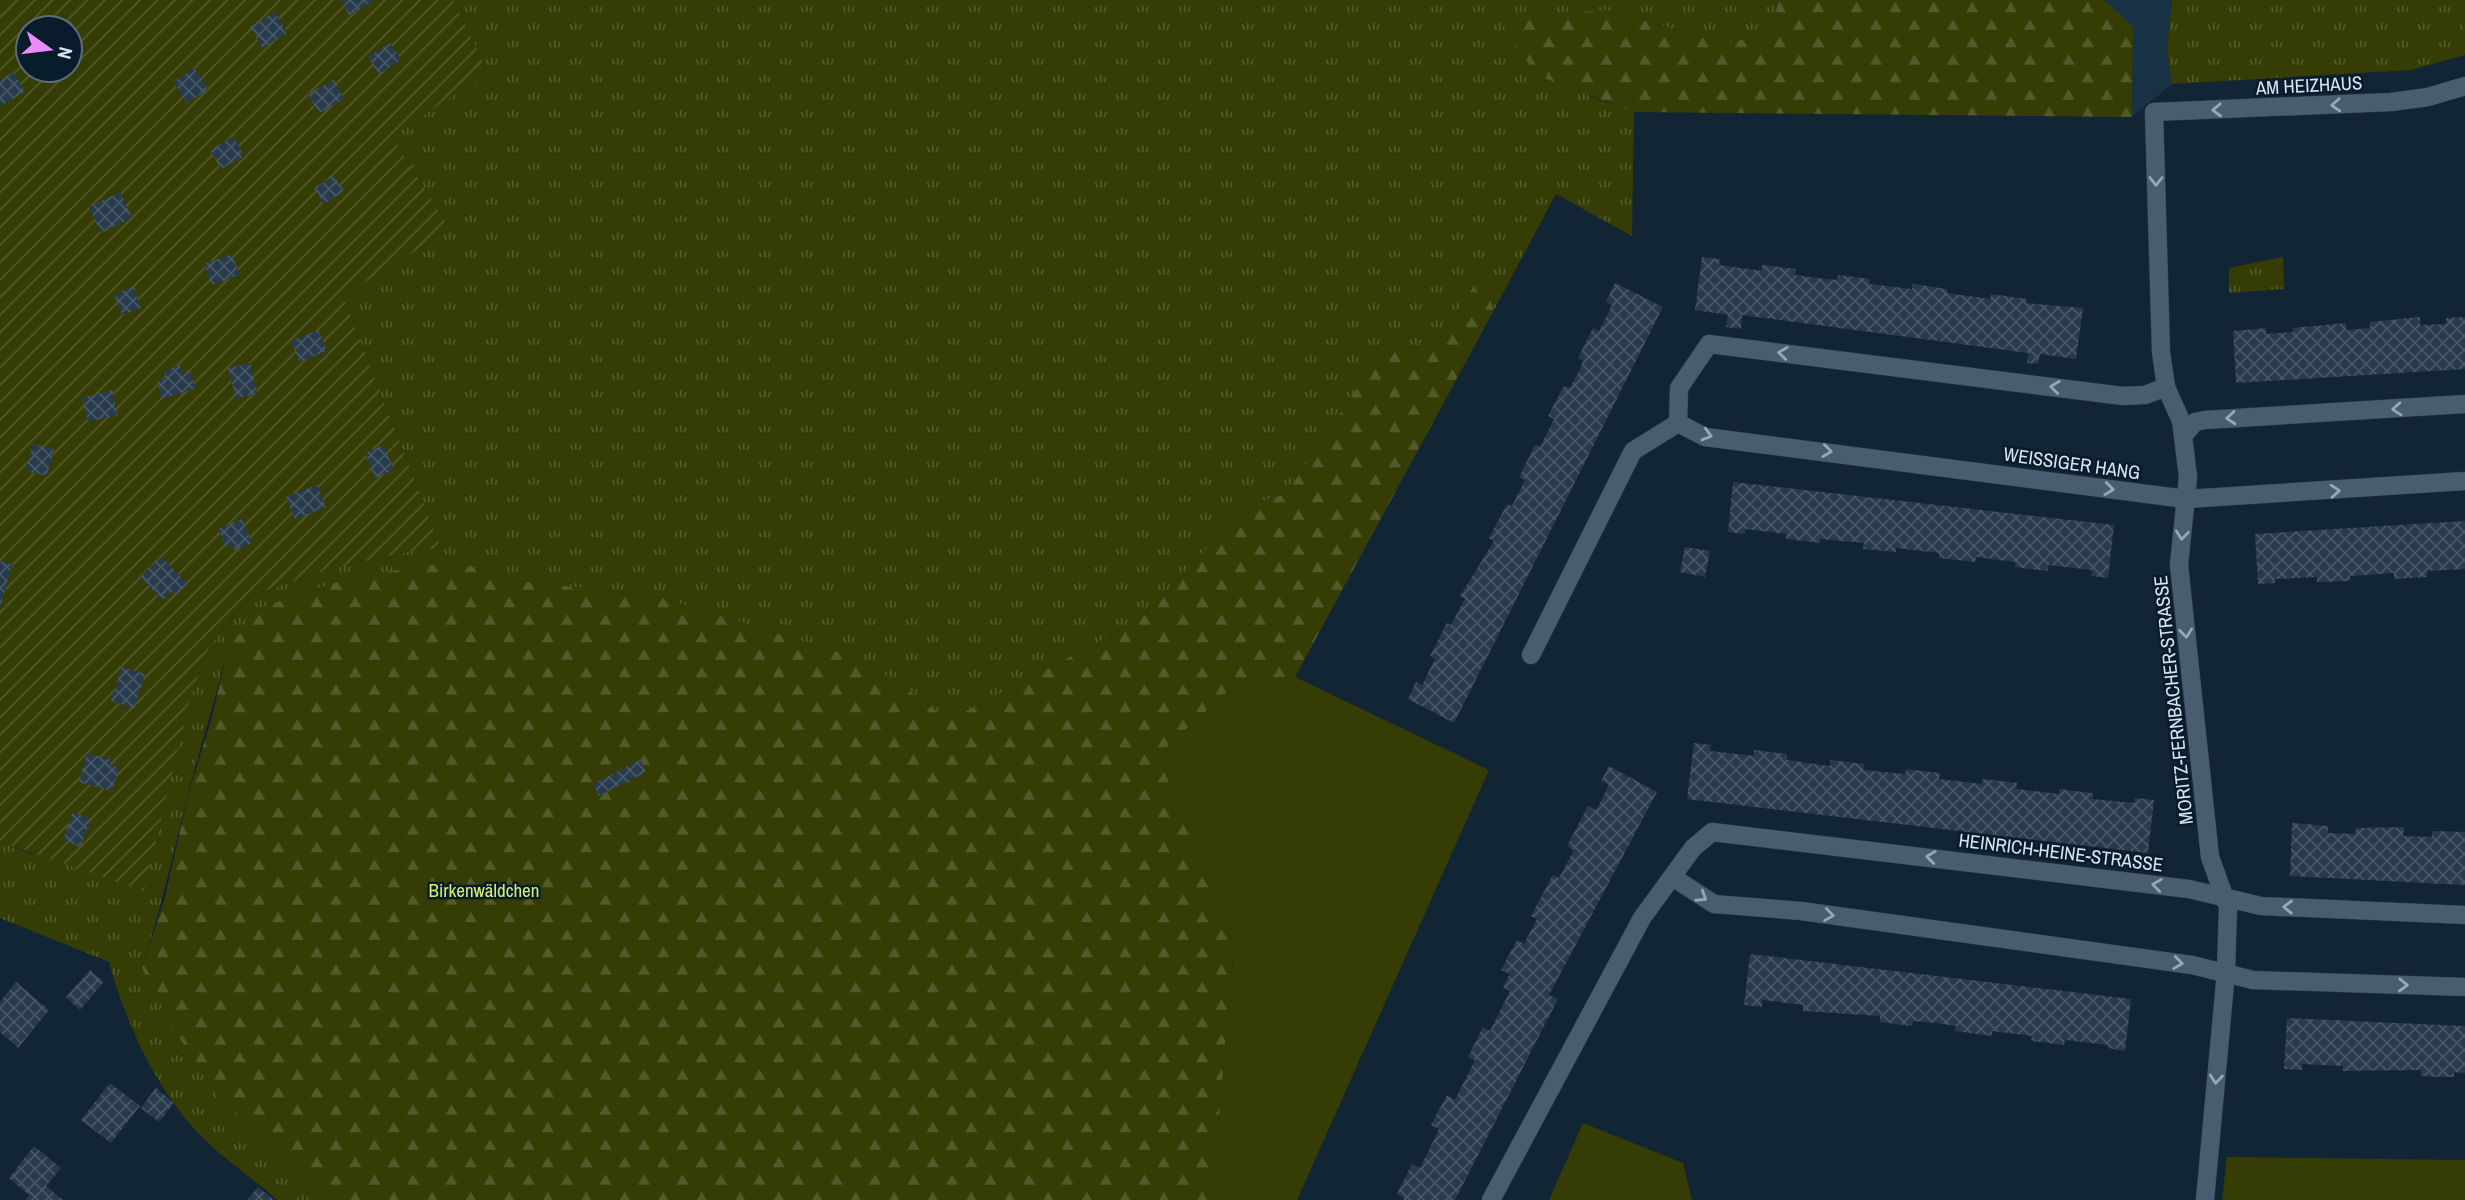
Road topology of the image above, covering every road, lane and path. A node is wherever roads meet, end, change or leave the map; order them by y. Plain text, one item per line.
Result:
1 (2465, 86) edge
2 (2154, 112) joint
3 (2166, 387) junction
4 (2465, 404) edge
5 (1678, 423) junction
6 (2183, 436) junction
7 (2465, 481) edge
8 (2186, 499) junction
9 (1531, 655) dead end
10 (1674, 878) junction
11 (2225, 896) junction
12 (2465, 915) edge
13 (2226, 972) junction
14 (2465, 987) edge
15 (1491, 1200) edge
16 (2205, 1200) edge

1 -> 2 street, AM HEIZHAUS
2 -> 3 street, MORITZ-FERNBACHER-STRASSE
3 -> 5 street
3 - 6 street, MORITZ-FERNBACHER-STRASSE
4 -> 6 street
5 -> 8 street, WEISSIGER HANG
5 - 9 street
6 - 8 street, MORITZ-FERNBACHER-STRASSE
8 -> 7 street, WEISSIGER HANG
8 -> 11 street, MORITZ-FERNBACHER-STRASSE
11 -> 10 street, HEINRICH-HEINE-STRASSE
10 -> 13 street
10 - 15 street, HEINRICH-HEINE-STRASSE
12 -> 11 street, HEINRICH-HEINE-STRASSE
11 - 13 street, MORITZ-FERNBACHER-STRASSE
13 -> 14 street
13 -> 16 street, MORITZ-FERNBACHER-STRASSE

